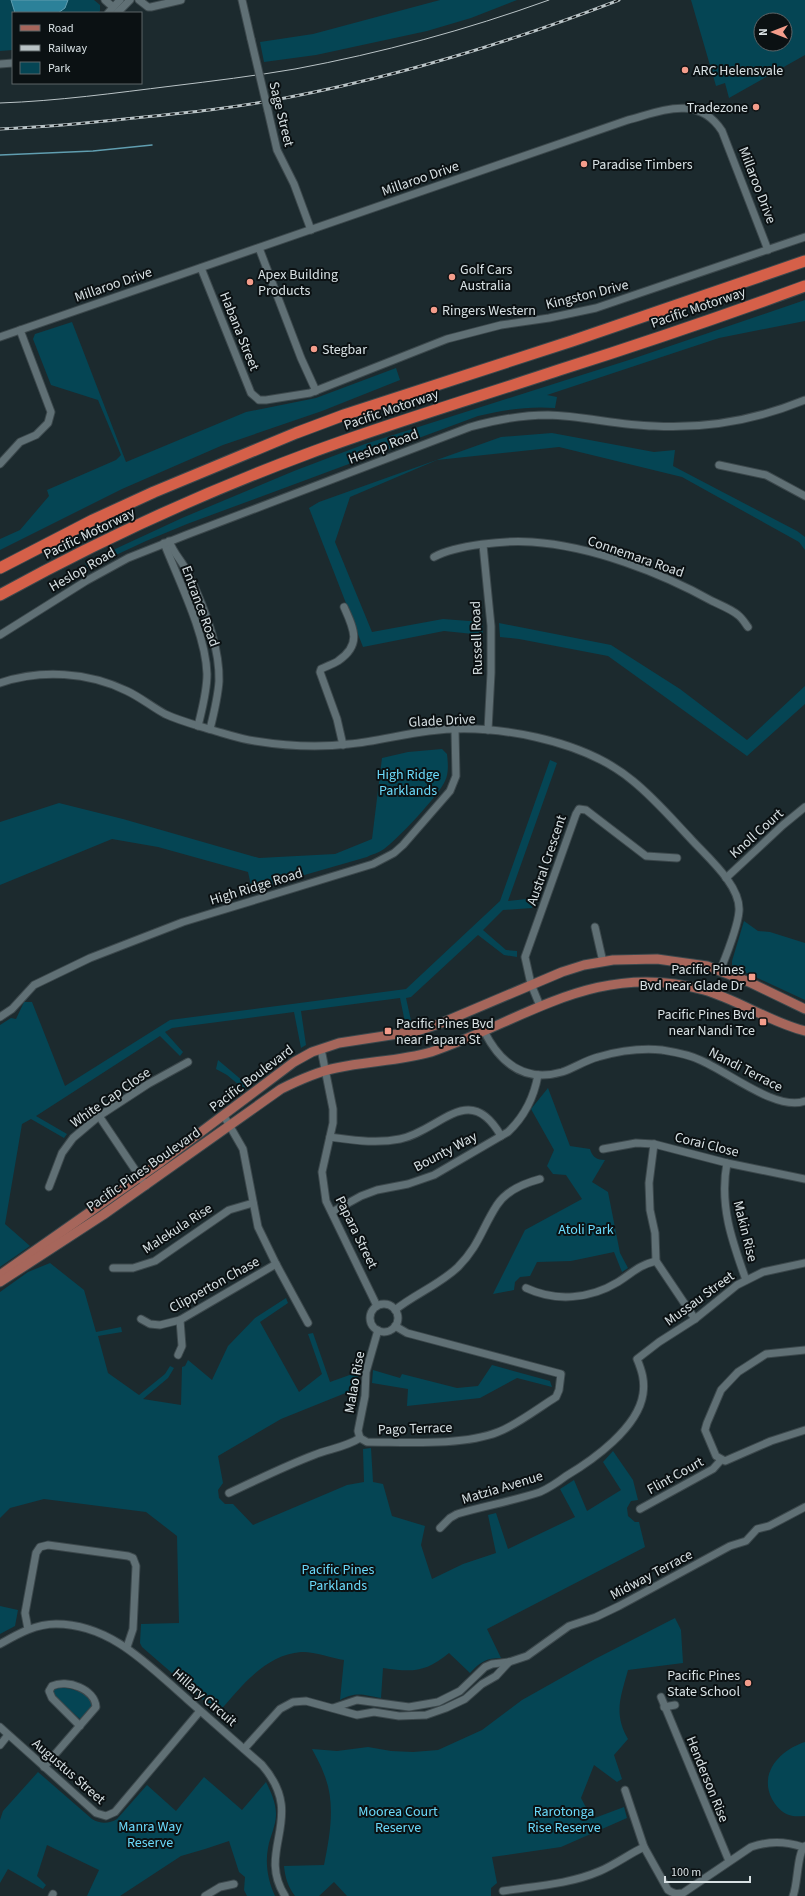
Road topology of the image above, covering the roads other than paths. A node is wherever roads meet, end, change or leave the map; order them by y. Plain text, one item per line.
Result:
1 (105, 0) edge
2 (120, 0) edge
3 (130, 0) edge
4 (139, 0) edge
5 (181, 0) edge
6 (242, 0) edge
7 (113, 11) edge
8 (12, 63) edge
9 (0, 64) edge
10 (310, 230) junction
11 (805, 237) edge
12 (258, 248) junction
13 (768, 250) junction
14 (805, 261) edge
15 (201, 268) junction
16 (805, 286) edge
17 (20, 330) junction
18 (0, 337) edge
19 (316, 391) junction
20 (259, 400) joint
21 (805, 400) edge
22 (0, 464) edge
23 (719, 465) dead end
24 (805, 496) edge
25 (166, 542) junction
26 (482, 545) junction
27 (434, 558) dead end
28 (0, 568) edge
29 (0, 595) edge
30 (344, 607) dead end
31 (748, 627) dead end
32 (0, 635) edge
33 (215, 647) junction
34 (204, 650) junction
35 (0, 683) edge
36 (198, 726) junction
37 (210, 729) junction
38 (455, 730) junction
39 (488, 730) junction
40 (343, 745) junction
41 (805, 807) edge
42 (677, 858) dead end
43 (726, 878) junction
44 (596, 927) dead end
45 (603, 962) junction
46 (720, 971) junction
47 (531, 984) junction
48 (540, 1006) junction
49 (805, 1009) edge
50 (0, 1017) edge
51 (484, 1031) junction
52 (805, 1031) edge
53 (321, 1049) junction
54 (188, 1062) dead end
55 (326, 1071) junction
56 (538, 1075) junction
57 (805, 1101) edge
58 (99, 1116) junction
59 (224, 1116) junction
60 (230, 1125) junction
61 (501, 1136) junction
62 (330, 1137) junction
63 (654, 1144) junction
64 (603, 1149) dead end
65 (727, 1163) junction
66 (140, 1178) junction
67 (805, 1178) edge
68 (540, 1179) dead end
69 (146, 1186) junction
70 (49, 1187) dead end
71 (253, 1203) junction
72 (332, 1212) junction
73 (656, 1261) junction
74 (276, 1264) junction
75 (805, 1264) edge
76 (113, 1268) dead end
77 (0, 1275) edge
78 (746, 1280) junction
79 (0, 1282) edge
80 (526, 1288) dead end
81 (377, 1306) junction
82 (395, 1310) junction
83 (141, 1319) dead end
84 (695, 1319) junction
85 (180, 1320) junction
86 (308, 1323) dead end
87 (395, 1326) junction
88 (378, 1330) junction
89 (805, 1350) edge
90 (178, 1355) dead end
91 (637, 1359) joint
92 (805, 1430) edge
93 (360, 1438) junction
94 (721, 1460) junction
95 (229, 1493) dead end
96 (805, 1507) edge
97 (640, 1509) dead end
98 (440, 1528) dead end
99 (28, 1629) junction
100 (0, 1644) edge
101 (127, 1647) junction
102 (508, 1662) junction
103 (485, 1667) junction
104 (492, 1679) junction
105 (661, 1697) dead end
106 (359, 1701) junction
107 (675, 1705) dead end
108 (664, 1707) junction
109 (333, 1708) junction
110 (200, 1711) junction
111 (360, 1714) junction
112 (80, 1726) junction
113 (0, 1727) edge
114 (8, 1736) junction
115 (0, 1745) edge
116 (244, 1749) junction
117 (44, 1767) junction
118 (625, 1790) dead end
119 (644, 1847) junction
120 (804, 1847) edge
121 (729, 1861) junction
122 (234, 1884) dead end
123 (503, 1892) dead end
124 (673, 1895) edge
125 (205, 1896) edge
126 (284, 1896) edge
127 (793, 1896) edge

1 - 7 street
2 - 7 street
3 - 7 street
4 - 5 street
6 - 10 street, Sage Street, bridge
8 - 9 street
10 - 12 street, Millaroo Drive
10 - 13 street, Millaroo Drive
11 - 13 street, Kingston Drive
12 - 15 street, Millaroo Drive
12 - 19 street
13 - 19 street, Kingston Drive
14 - 28 highway, Pacific Motorway
15 - 17 street, Millaroo Drive
15 - 20 street, Habana Street
16 - 29 highway, Pacific Motorway
17 - 18 street, Millaroo Drive
17 - 22 street
19 - 20 street, Kingston Drive
21 - 25 street, Heslop Road
23 - 24 street
25 - 32 street, Heslop Road
25 - 33 street, Entrance Road
25 - 34 street, Entrance Road
26 - 27 street, Connemara Road
26 - 31 street, Connemara Road
26 - 39 street, Russell Road
30 - 40 street
33 - 34 street
33 - 37 street, Entrance Road
34 - 36 street, Entrance Road
35 - 36 street, Glade Drive
36 - 37 street, Glade Drive
37 - 40 street, Glade Drive
38 - 39 street, Glade Drive
38 - 40 street, Glade Drive
38 - 50 street, High Ridge Road
39 - 43 street, Glade Drive
41 - 43 street, Knoll Court
42 - 47 street, Austral Crescent
43 - 46 street, Glade Drive
44 - 45 street
45 - 46 main road, Pacific Boulevard
45 - 47 main road, Pacific Boulevard
46 - 49 main road, Pacific Boulevard
47 - 48 street, Austral Crescent
47 - 53 main road, Pacific Boulevard
48 - 51 main road, Pacific Pines Boulevard
48 - 52 main road, Pacific Pines Boulevard
51 - 55 main road, Pacific Pines Boulevard
51 - 56 street, Nandi Terrace
53 - 55 street, Papara Street
53 - 59 main road, Pacific Boulevard
54 - 58 street, White Cap Close
55 - 60 main road, Pacific Pines Boulevard
55 - 62 street, Papara Street
56 - 57 street, Nandi Terrace
56 - 61 street, Bounty Way
58 - 66 street
58 - 70 street, White Cap Close
59 - 60 street
59 - 66 main road, Pacific Boulevard
60 - 69 main road, Pacific Pines Boulevard
60 - 71 street
61 - 62 street
61 - 72 street, Bounty Way
62 - 72 street, Papara Street
63 - 64 street, Corai Close
63 - 65 street, Corai Close
63 - 73 street
65 - 67 street, Corai Close
65 - 78 street, Makin Rise
66 - 69 street
66 - 77 main road, Pacific Boulevard
68 - 82 street
69 - 79 main road, Pacific Pines Boulevard
71 - 74 street
71 - 76 street, Malekula Rise
72 - 81 street, Papara Street
73 - 80 street
73 - 84 street
74 - 85 street, Clipperton Chase
74 - 86 street
75 - 78 street, Mussau Street
78 - 84 street, Mussau Street
81 - 82 street
81 - 88 street
82 - 87 street
83 - 85 street, Clipperton Chase
84 - 91 street, Mussau Street
85 - 90 street
87 - 88 street
87 - 93 street, Pago Terrace
88 - 93 street, Malao Rise
89 - 94 street
91 - 98 street, Matzia Avenue
92 - 94 street
93 - 95 street, Pago Terrace
94 - 97 street, Flint Court
96 - 102 street, Midway Terrace
99 - 100 street, Hillary Circuit
99 - 101 street, Hillary Circuit
99 - 101 street
101 - 110 street, Hillary Circuit
102 - 103 street, Midway Terrace
102 - 104 street, Midway Terrace
103 - 104 street
103 - 106 street, Midway Terrace
104 - 111 street, Midway Terrace
105 - 108 street, Henderson Rise
106 - 109 street, Midway Terrace
106 - 111 street
107 - 108 street
108 - 121 street, Henderson Rise
109 - 111 street, Midway Terrace
109 - 116 street, Midway Terrace
110 - 116 street, Hillary Circuit
110 - 117 street, Augustus Street
112 - 112 street
112 - 117 street
113 - 114 street, Augustus Street
114 - 115 street
114 - 117 street, Augustus Street
116 - 126 street, Hillary Circuit
118 - 119 street
119 - 123 street
119 - 124 street
120 - 121 street
120 - 127 street
121 - 124 street
122 - 125 street

